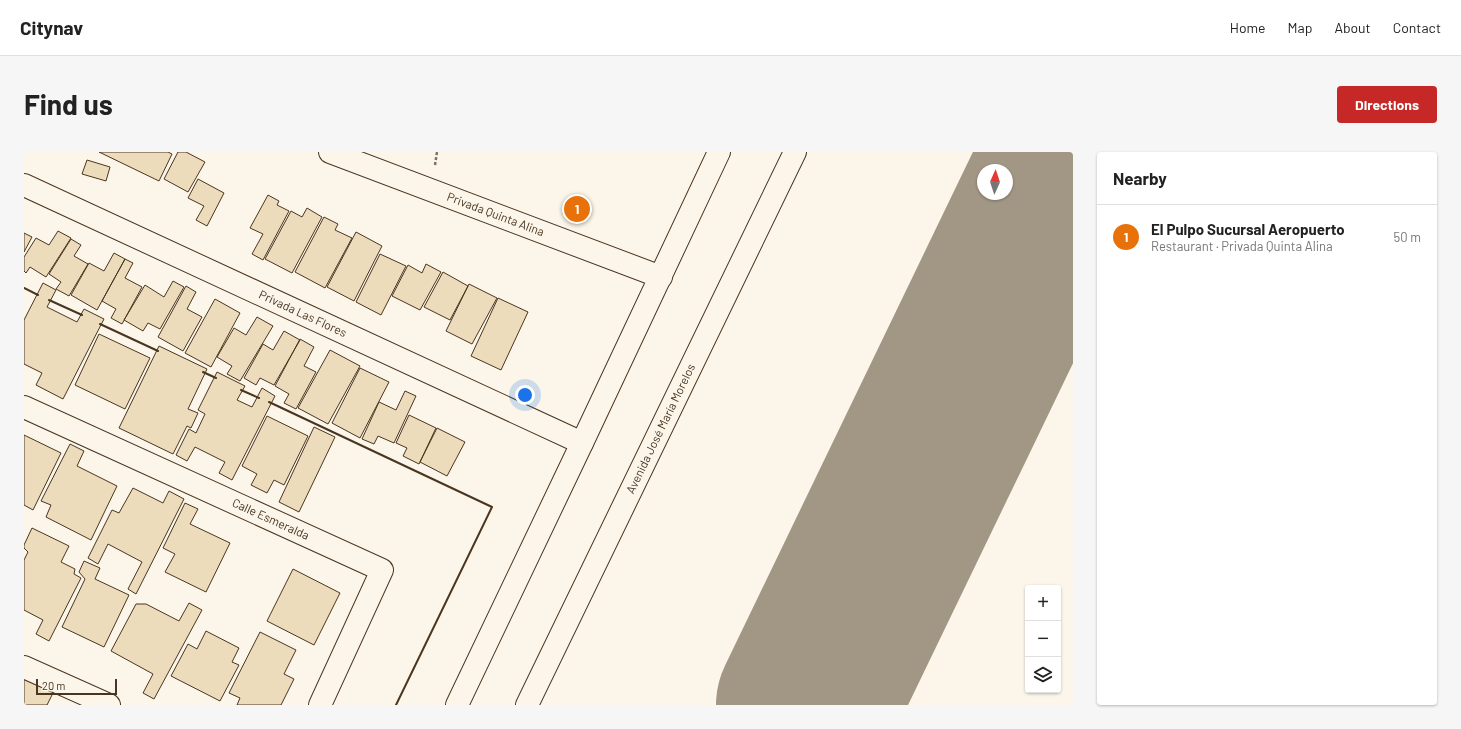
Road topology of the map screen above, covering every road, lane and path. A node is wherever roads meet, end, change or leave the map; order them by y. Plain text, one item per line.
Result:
1 (330, 152) edge
2 (719, 152) edge
3 (795, 152) edge
4 (24, 185) edge
5 (661, 276) junction
6 (24, 408) edge
7 (582, 443) junction
8 (24, 667) edge
9 (109, 705) edge
10 (320, 705) edge
11 (457, 705) edge
12 (527, 705) edge

1 - 5 main road, Privada Quinta Alina
2 - 5 main road
3 - 12 main road, Avenida José María Morelos
4 - 7 main road, Privada Las Flores
5 - 7 main road
6 - 10 main road, Calle Esmeralda
7 - 11 main road
8 - 9 main road

